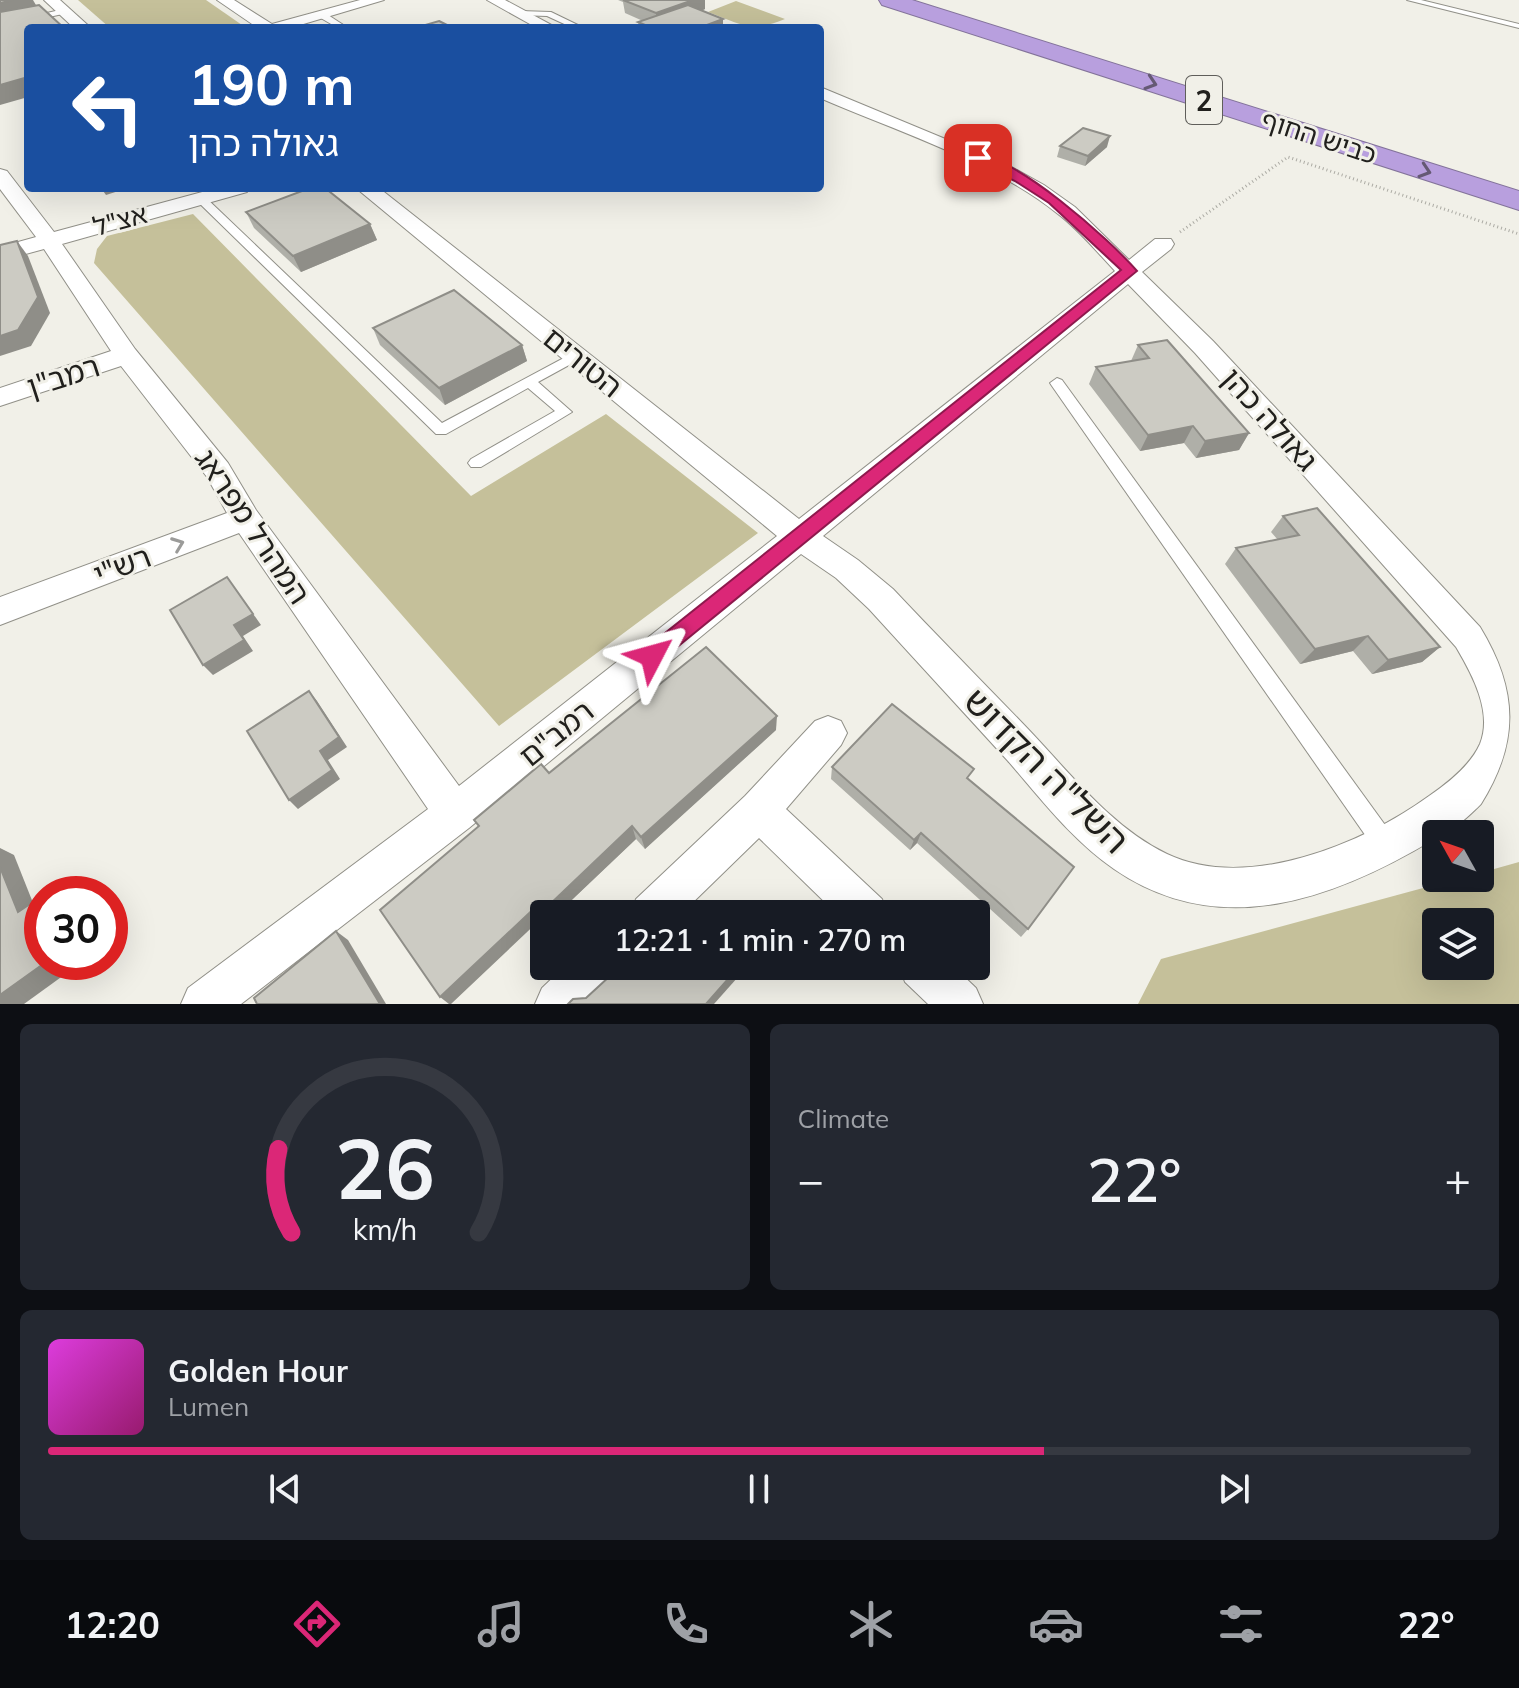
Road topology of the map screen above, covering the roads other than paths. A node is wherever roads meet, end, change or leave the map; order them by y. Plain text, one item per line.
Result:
1 (51, 0) edge
2 (224, 0) edge
3 (377, 0) edge
4 (494, 0) edge
5 (890, 0) edge
6 (948, 0) edge
7 (1411, 0) edge
8 (64, 11) junction
9 (520, 13) junction
10 (322, 15) junction
11 (79, 24) edge
12 (264, 24) edge
13 (287, 24) edge
14 (337, 24) edge
15 (541, 24) edge
16 (571, 24) edge
17 (0, 26) edge
18 (1519, 26) edge
19 (824, 94) edge
20 (0, 175) edge
21 (1519, 178) edge
22 (224, 192) edge
23 (371, 192) edge
24 (200, 198) junction
25 (1519, 201) edge
26 (49, 240) junction
27 (1163, 244) road end
28 (0, 254) edge
29 (1130, 271) junction
30 (126, 355) junction
31 (575, 356) junction
32 (529, 382) junction
33 (1057, 383) dead end
34 (0, 397) edge
35 (476, 463) dead end
36 (245, 518) junction
37 (800, 537) junction
38 (0, 611) edge
39 (828, 733) dead end
40 (759, 810) junction
41 (455, 814) junction
42 (1385, 844) junction
43 (666, 900) edge
44 (852, 900) edge
45 (583, 980) edge
46 (935, 980) edge
47 (204, 1004) edge
48 (558, 1004) edge
49 (960, 1004) edge

1 - 8 street
2 - 12 street
3 - 10 street
4 - 9 street
5 -> 25 highway, כביש החוף / 2
6 - 21 highway, כביש החוף / 2
7 - 18 lane
8 - 11 street
8 - 17 lane
9 - 15 street
9 - 16 lane
10 - 13 street
10 - 14 lane
19 - 29 street, גאולה כהן
20 - 26 street, המהרל מפראג
22 - 24 street, אצ"ל
23 - 31 street, הטורים
24 - 26 street, אצ"ל
24 - 32 lane
26 - 28 street, אצ"ל
26 - 30 street, המהרל מפראג
27 - 29 street, רמב"ם
29 - 37 street, רמב"ם
29 - 42 street, גאולה כהן
30 - 34 street, רמב"ן
30 - 36 street, המהרל מפראג
31 - 32 lane
31 - 37 street, הטורים
32 - 35 lane
33 - 42 lane
38 -> 36 street, רש"י
36 - 41 street, המהרל מפראג
37 - 41 street, רמב"ם
37 - 42 street, השל"ה הקדוש
39 - 40 street
40 - 43 street
40 - 44 street
41 - 47 street, רמב"ם
45 - 48 street
46 - 49 street

